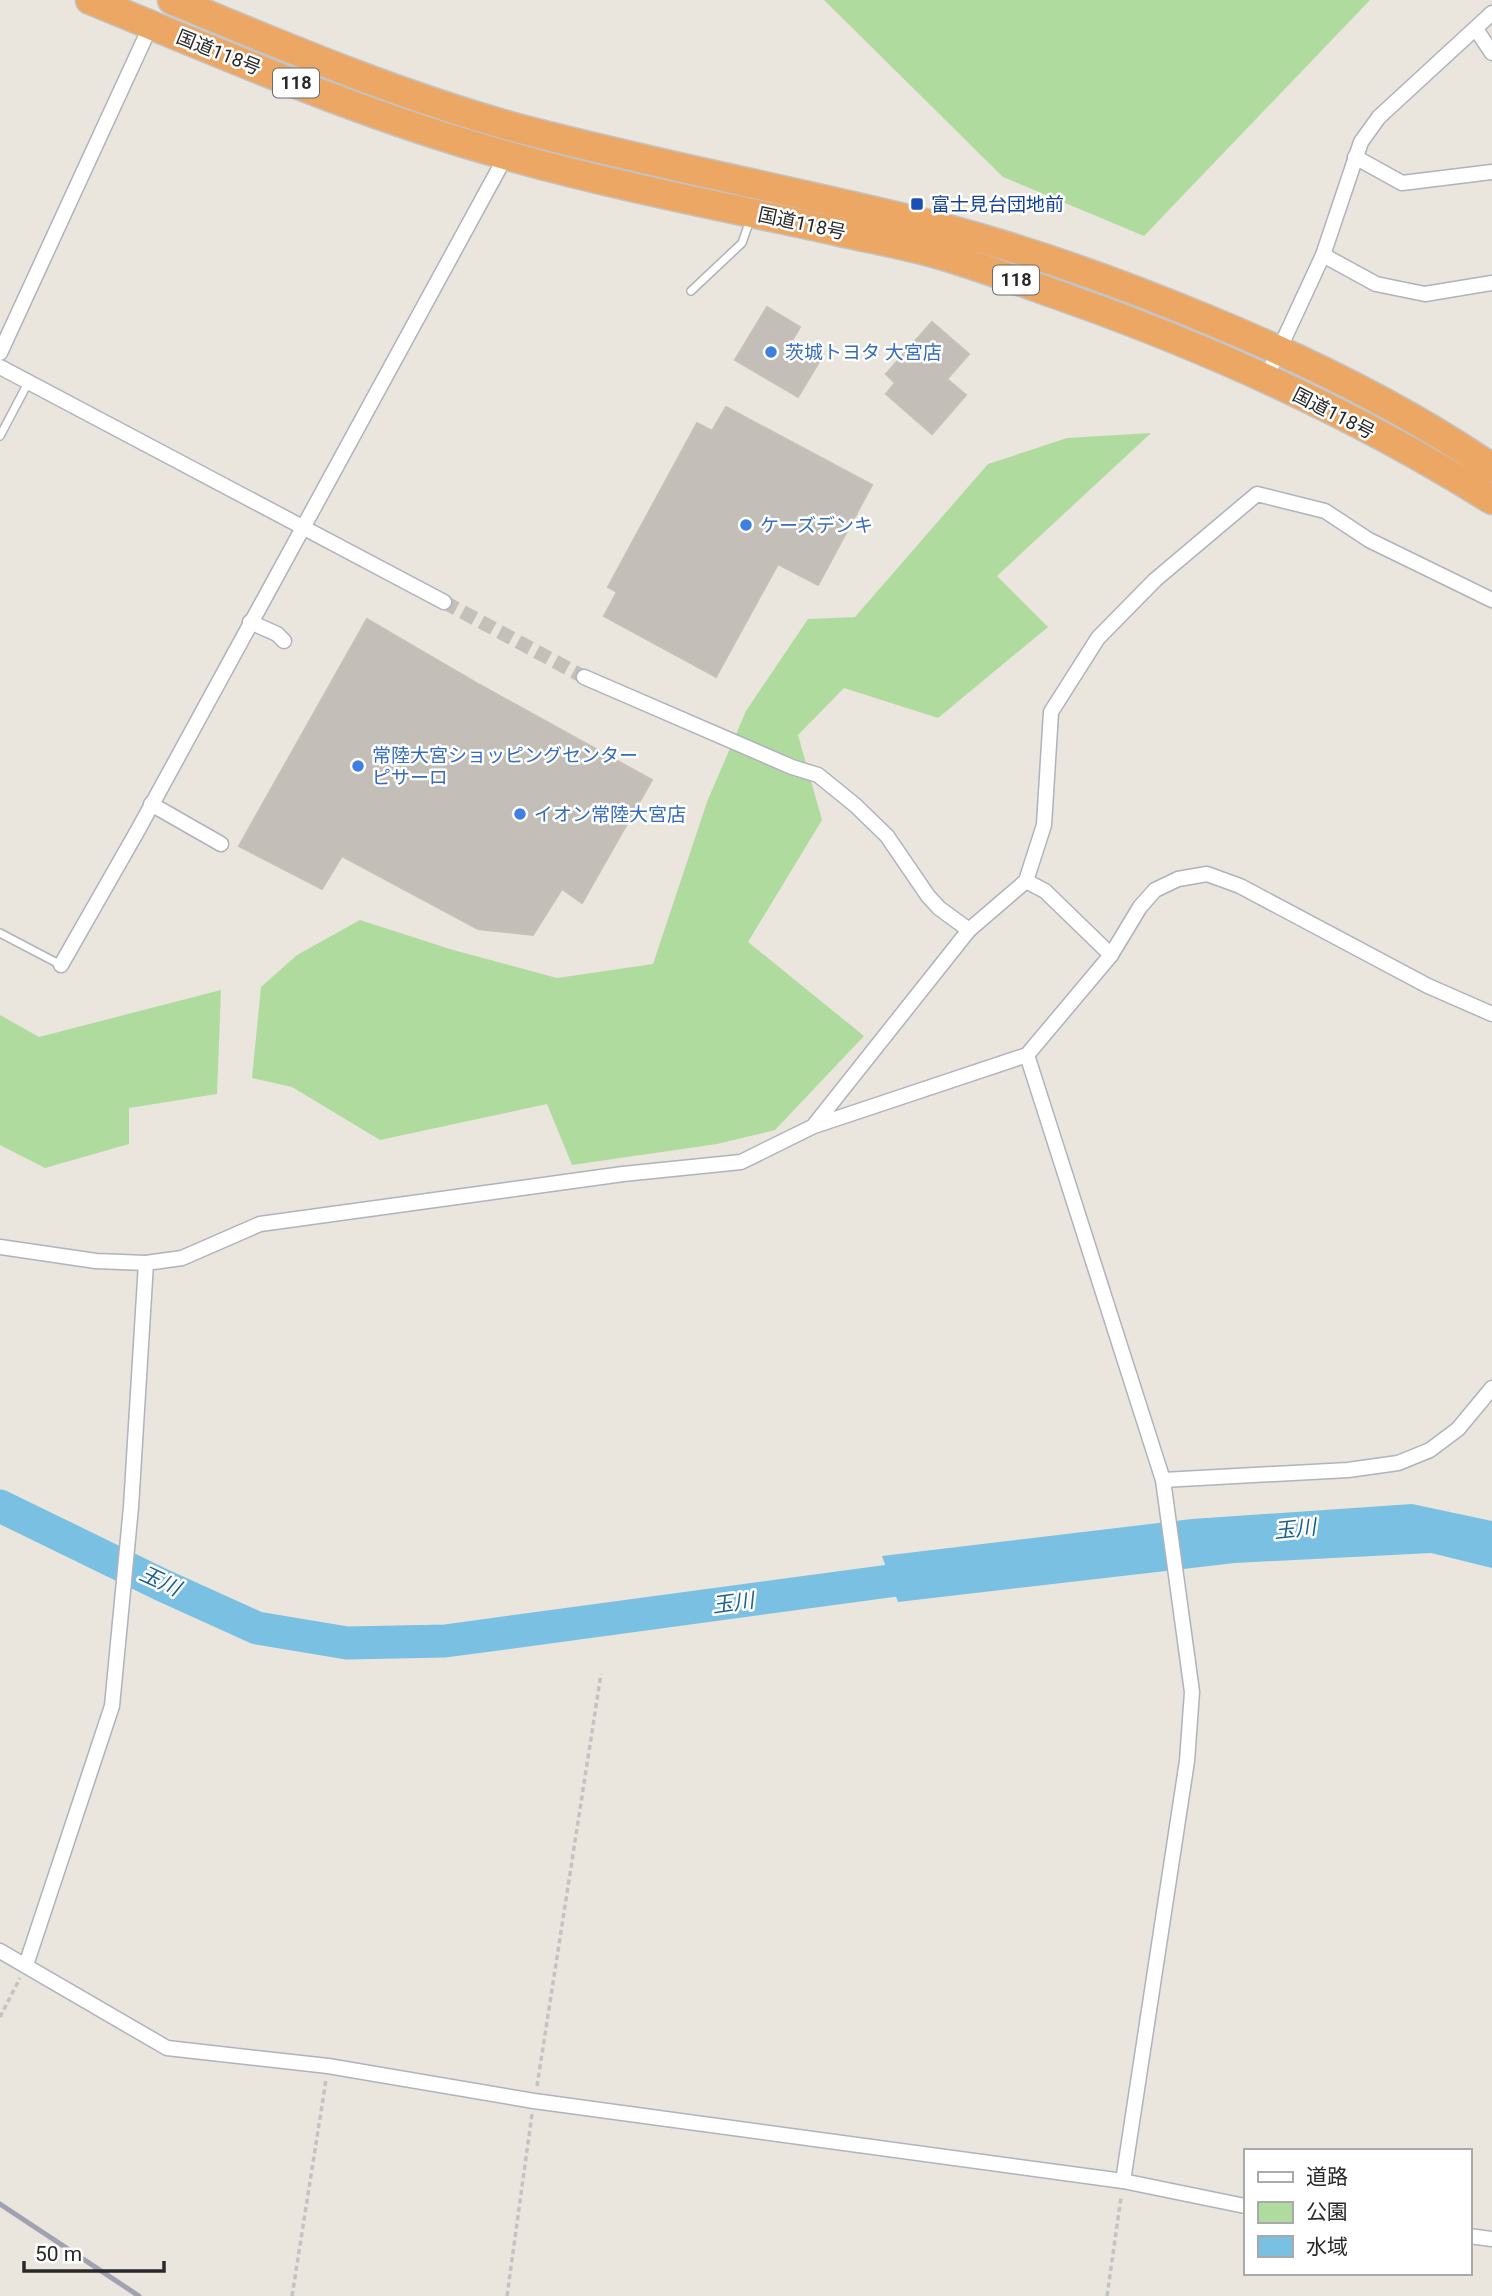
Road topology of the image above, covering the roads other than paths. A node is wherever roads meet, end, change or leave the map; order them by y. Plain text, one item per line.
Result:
1 (90, 0) edge
2 (172, 0) edge
3 (1492, 13) edge
4 (150, 25) junction
5 (1476, 29) junction
6 (1492, 53) edge
7 (516, 127) junction
8 (507, 156) junction
9 (1355, 157) junction
10 (1492, 172) edge
11 (752, 213) junction
12 (1323, 255) junction
13 (1492, 283) edge
14 (691, 291) dead end
15 (1281, 349) junction
16 (0, 353) edge
17 (0, 367) edge
18 (1266, 378) junction
19 (29, 382) junction
20 (0, 436) edge
21 (1492, 468) edge
22 (1492, 500) edge
23 (302, 527) junction
24 (1492, 600) edge
25 (444, 602) tunnel mouth
26 (250, 622) junction
27 (284, 641) dead end
28 (584, 677) tunnel mouth
29 (150, 804) junction
30 (221, 844) dead end
31 (1026, 881) junction
32 (970, 930) junction
33 (0, 933) edge
34 (1111, 955) junction
35 (61, 965) joint
36 (1492, 1014) edge
37 (1027, 1055) junction
38 (814, 1126) junction
39 (0, 1247) edge
40 (146, 1263) junction
41 (1492, 1388) edge
42 (1163, 1480) junction
43 (0, 1951) edge
44 (26, 1965) junction
45 (1123, 2181) junction
46 (1244, 2206) edge
47 (1471, 2236) edge
48 (1492, 2239) edge

1 - 4 highway, 国道118号 / 118
2 - 7 highway, 国道118号 / 118
3 - 5 street
4 - 8 highway, 国道118号 / 118
4 - 16 street
5 - 6 street
5 - 9 street
7 - 8 street
7 - 15 highway, 国道118号 / 118
8 - 11 highway, 国道118号 / 118
8 - 23 street
9 - 10 street
9 - 12 street
11 - 14 lane
11 - 18 highway, 国道118号 / 118
12 - 13 street
12 - 15 street
15 - 18 street
15 - 21 highway, 国道118号 / 118
17 - 19 street
18 - 22 highway, 国道118号 / 118
19 - 20 lane
19 - 23 street
23 - 25 street
23 - 26 street
24 - 31 street
26 - 27 street
26 - 29 street
28 - 32 street
29 - 30 street
29 - 35 street
31 - 32 street
31 - 34 street
32 - 38 street
33 - 35 lane
34 - 36 street
34 - 37 street
37 - 38 street
37 - 42 street
38 - 40 street
39 - 40 street
40 - 44 street
41 - 42 street
42 - 45 street
43 - 44 street
44 - 45 street
45 - 46 street
47 - 48 street

